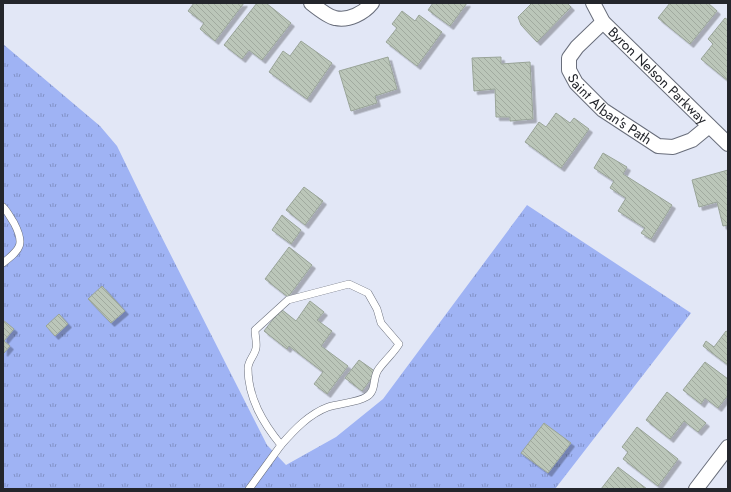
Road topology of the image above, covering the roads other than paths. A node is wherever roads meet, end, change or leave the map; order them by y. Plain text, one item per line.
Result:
1 (311, 3) edge
2 (372, 3) edge
3 (593, 3) edge
4 (603, 22) junction
5 (709, 126) junction
6 (728, 144) edge
7 (3, 207) edge
8 (3, 263) edge
9 (281, 446) junction
10 (728, 447) edge
11 (249, 489) edge
12 (696, 489) edge

1 - 2 street
3 - 4 street, Byron Nelson Parkway
4 - 5 street, Byron Nelson Parkway
4 - 5 street, Saint Alban's Path
5 - 6 street, Byron Nelson Parkway
7 - 8 lane
9 - 9 lane
9 - 11 lane
10 - 12 street

